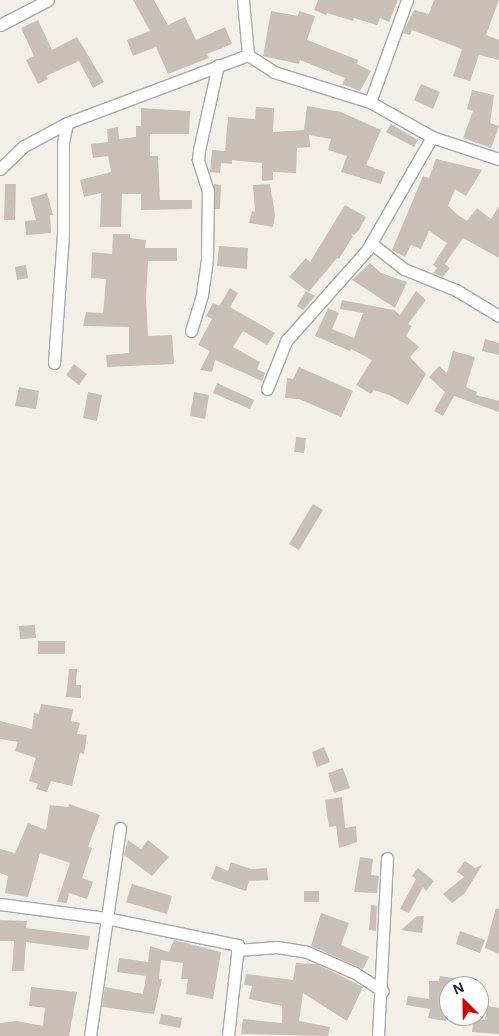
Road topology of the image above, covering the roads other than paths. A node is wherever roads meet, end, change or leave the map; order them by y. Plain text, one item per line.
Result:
1 (48, 0) edge
2 (243, 0) edge
3 (407, 0) edge
4 (0, 25) edge
5 (248, 55) junction
6 (218, 65) junction
7 (370, 102) junction
8 (67, 123) junction
9 (432, 137) junction
10 (499, 159) edge
11 (0, 168) edge
12 (371, 243) junction
13 (499, 316) edge
14 (191, 331) dead end
15 (54, 363) dead end
16 (267, 389) dead end
17 (120, 828) dead end
18 (387, 858) dead end
19 (0, 904) edge
20 (106, 918) junction
21 (237, 950) junction
22 (383, 991) junction
23 (90, 1036) edge
24 (228, 1036) edge
25 (378, 1036) edge

1 - 4 street
2 - 5 street
3 - 7 street
5 - 6 street
5 - 7 street
6 - 8 street
6 - 14 street
7 - 9 street
8 - 11 street
8 - 15 street
9 - 10 street
9 - 12 street
12 - 13 street
12 - 16 street
17 - 20 street
18 - 22 street
19 - 20 street
20 - 21 street
20 - 23 street
21 - 22 street
21 - 24 street
22 - 25 street

